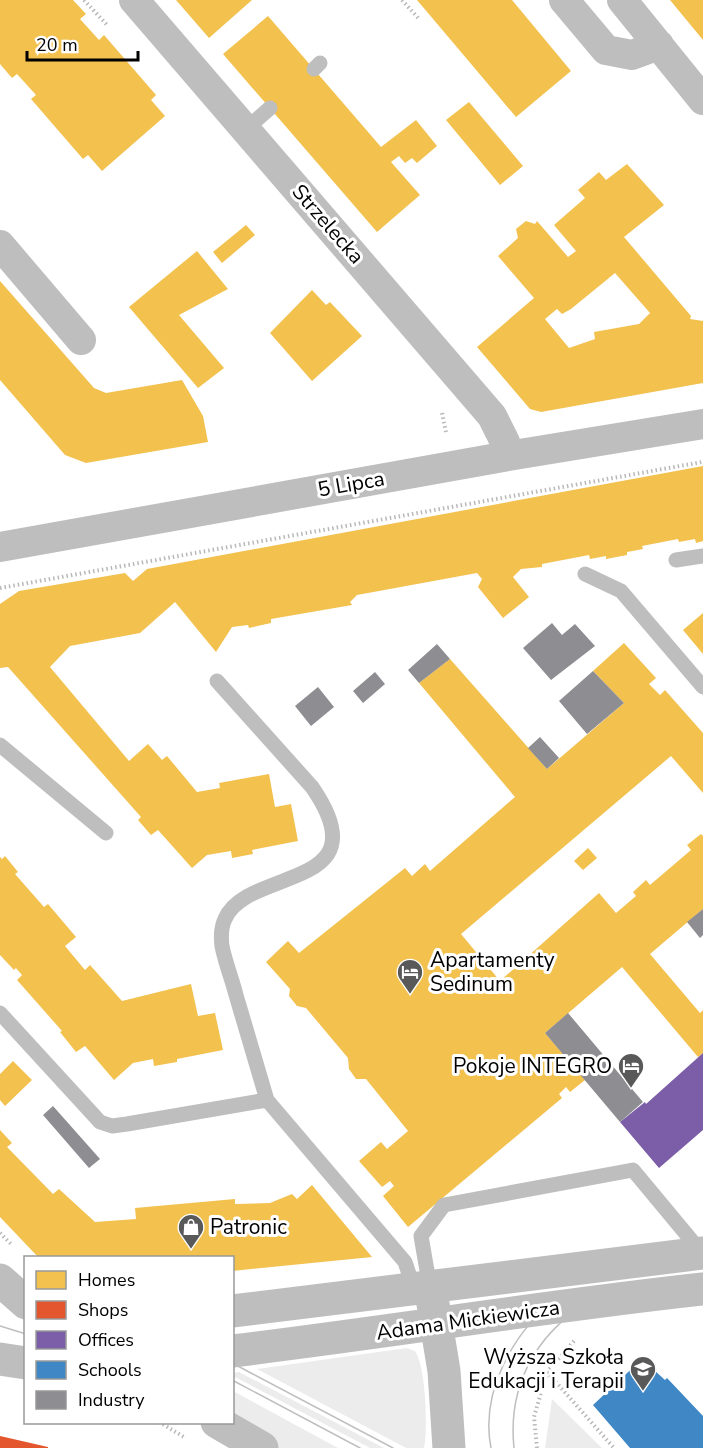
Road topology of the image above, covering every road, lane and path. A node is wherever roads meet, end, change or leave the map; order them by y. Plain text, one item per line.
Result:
1 (134, 0) edge
2 (402, 0) edge
3 (564, 0) edge
4 (622, 0) edge
5 (419, 19) dead end
6 (659, 45) junction
7 (703, 100) edge
8 (270, 108) dead end
9 (246, 129) junction
10 (0, 245) edge
11 (81, 340) dead end
12 (703, 424) edge
13 (508, 456) junction
14 (703, 462) edge
15 (0, 546) edge
16 (703, 555) edge
17 (676, 560) dead end
18 (585, 573) dead end
19 (0, 588) edge
20 (217, 681) dead end
21 (703, 687) edge
22 (0, 745) edge
23 (106, 833) dead end
24 (0, 1013) edge
25 (267, 1100) junction
26 (703, 1253) edge
27 (0, 1280) edge
28 (422, 1288) junction
29 (703, 1289) edge
30 (24, 1301) edge
31 (234, 1311) edge
32 (437, 1325) junction
33 (580, 1337) dead end
34 (234, 1351) edge
35 (0, 1359) edge
36 (24, 1363) edge
37 (547, 1372) junction
38 (445, 1400) junction
39 (167, 1424) edge
40 (205, 1433) edge
41 (262, 1448) edge
42 (433, 1448) edge
43 (449, 1448) edge
44 (537, 1448) edge
45 (614, 1448) edge

1 - 9 street, Strzelecka
2 - 5 path
3 - 6 street
4 - 6 street
6 - 7 street
8 - 9 lane
9 - 13 street, Strzelecka
10 - 11 street
12 - 13 street, 5 Lipca
13 - 15 street, 5 Lipca
14 - 19 path
16 - 17 lane
18 - 21 lane
20 - 25 lane
22 - 23 lane
24 - 25 lane
25 - 28 lane
26 - 28 street, Adama Mickiewicza
26 - 28 lane
27 - 30 street
28 - 31 street, Adama Mickiewicza
28 - 32 street
29 - 32 street, Adama Mickiewicza
32 - 34 street, Adama Mickiewicza
32 - 38 street
33 - 37 path
35 - 36 street
37 - 44 path
37 - 45 path
38 - 42 street
38 - 43 street
39 - 40 path
40 - 41 street

